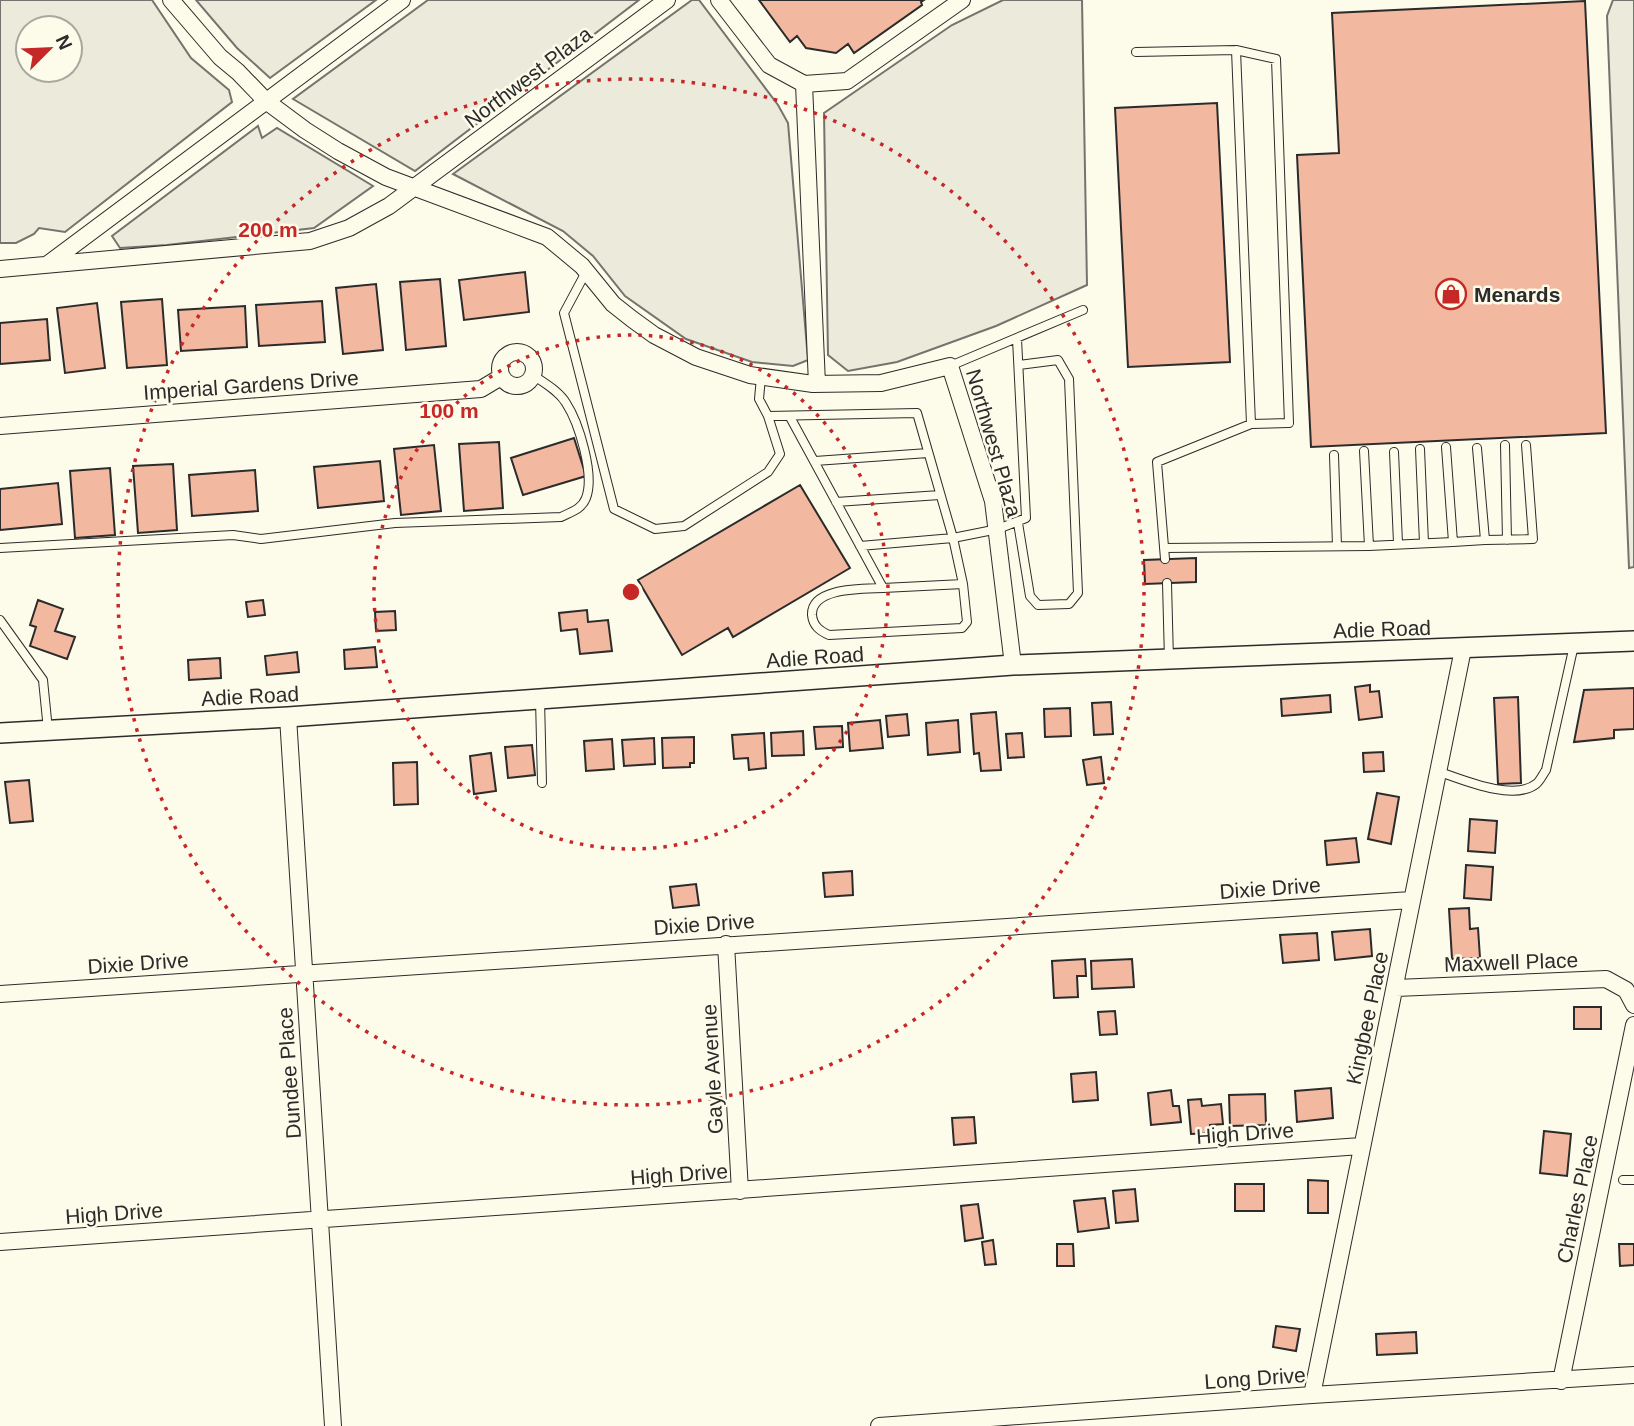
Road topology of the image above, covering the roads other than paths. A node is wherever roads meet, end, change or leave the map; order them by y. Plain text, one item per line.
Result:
1 (171, 0) edge
2 (402, 0) edge
3 (667, 0) edge
4 (719, 0) edge
5 (962, 0) edge
6 (1236, 50) junction
7 (1136, 52) dead end
8 (804, 85) junction
9 (266, 101) junction
10 (414, 188) junction
11 (46, 265) junction
12 (0, 269) edge
13 (586, 272) junction
14 (1083, 310) dead end
15 (1017, 339) junction
16 (1019, 365) junction
17 (950, 366) junction
18 (533, 375) junction
19 (502, 377) junction
20 (761, 377) junction
21 (817, 384) junction
22 (768, 416) junction
23 (790, 417) junction
24 (1251, 424) junction
25 (0, 426) edge
26 (1506, 445) dead end
27 (1527, 445) dead end
28 (1446, 447) dead end
29 (1478, 448) dead end
30 (1420, 449) dead end
31 (1364, 452) dead end
32 (1394, 452) dead end
33 (928, 453) junction
34 (1334, 455) dead end
35 (814, 461) junction
36 (940, 495) junction
37 (836, 502) junction
38 (1017, 523) junction
39 (998, 529) junction
40 (953, 538) junction
41 (1485, 540) junction
42 (1507, 540) junction
43 (1453, 542) junction
44 (1398, 543) junction
45 (1424, 543) junction
46 (860, 546) junction
47 (1337, 546) junction
48 (1369, 546) junction
49 (0, 548) edge
50 (1164, 548) junction
51 (1165, 559) dead end
52 (1167, 583) dead end
53 (963, 584) junction
54 (883, 587) junction
55 (0, 620) edge
56 (1634, 641) edge
57 (1574, 645) junction
58 (1463, 649) junction
59 (1169, 660) junction
60 (1013, 666) junction
61 (540, 699) junction
62 (288, 717) junction
63 (48, 730) junction
64 (0, 733) edge
65 (1437, 771) junction
66 (542, 783) dead end
67 (1411, 900) junction
68 (726, 944) junction
69 (304, 973) junction
70 (1396, 988) junction
71 (0, 994) edge
72 (1634, 1005) edge
73 (1634, 1025) edge
74 (1361, 1146) junction
75 (1623, 1180) dead end
76 (1634, 1180) edge
77 (740, 1191) junction
78 (320, 1220) junction
79 (0, 1242) edge
80 (1634, 1376) edge
81 (1561, 1381) junction
82 (1312, 1395) junction
83 (333, 1426) edge
84 (879, 1426) edge

1 - 9 street, Northwest Plaza
2 - 9 street
3 - 10 street, Northwest Plaza
4 - 8 street
5 - 8 street
6 - 7 lane
6 - 24 lane
6 - 24 lane
8 - 21 street
9 - 10 street, Northwest Plaza
9 - 11 street
10 - 11 street, Northwest Plaza
10 - 13 street, Northwest Plaza
11 - 12 street, Northwest Plaza
13 - 20 street, Northwest Plaza
13 - 22 lane
14 - 15 lane
15 - 16 lane
15 - 17 lane
16 - 38 lane
16 - 38 lane
17 - 21 street, Northwest Plaza
17 - 39 street, Northwest Plaza
18 - 19 street, Imperial Gardens Drive
18 - 19 street
18 - 49 lane
19 - 25 street, Imperial Gardens Drive
20 - 21 street, Northwest Plaza
20 - 22 lane
22 - 23 lane
23 - 33 lane
23 - 35 lane
24 - 50 lane
26 - 42 lane
27 - 42 lane
28 - 43 lane
29 - 41 lane
30 - 45 lane
31 - 48 lane
32 - 44 lane
33 - 35 lane
33 - 36 lane
34 - 47 lane
35 - 37 lane
36 - 37 lane
36 - 40 lane
37 - 46 lane
38 - 39 lane
39 - 40 lane
39 - 60 street, Northwest Plaza
40 - 46 lane
40 - 53 lane
41 - 42 lane
41 - 43 lane
43 - 45 lane
44 - 45 lane
44 - 48 lane
46 - 54 lane
47 - 48 lane
47 - 50 lane
50 - 51 lane
52 - 59 lane
53 - 54 lane
53 - 54 lane
55 - 63 lane
56 - 57 street, Adie Road
57 - 58 street, Adie Road
57 - 65 lane
58 - 59 street, Adie Road
58 - 65 street, Kingbee Place
59 - 60 street, Adie Road
60 - 61 street, Adie Road
61 - 62 street, Adie Road
61 - 66 lane
62 - 63 street, Adie Road
62 - 69 street, Dundee Place
63 - 64 street, Adie Road
65 - 67 street, Kingbee Place
67 - 68 street, Dixie Drive
67 - 70 street, Kingbee Place
68 - 69 street, Dixie Drive
68 - 77 street, Gayle Avenue
69 - 71 street, Dixie Drive
69 - 78 street, Dundee Place
70 - 72 street, Maxwell Place
70 - 74 street, Kingbee Place
73 - 81 street, Charles Place
74 - 77 street, High Drive
74 - 82 street, Kingbee Place
75 - 76 lane
77 - 78 street, High Drive
78 - 79 street, High Drive
78 - 83 street, Dundee Place
80 - 81 street, Long Drive
81 - 82 street, Long Drive
82 - 84 street, Long Drive

